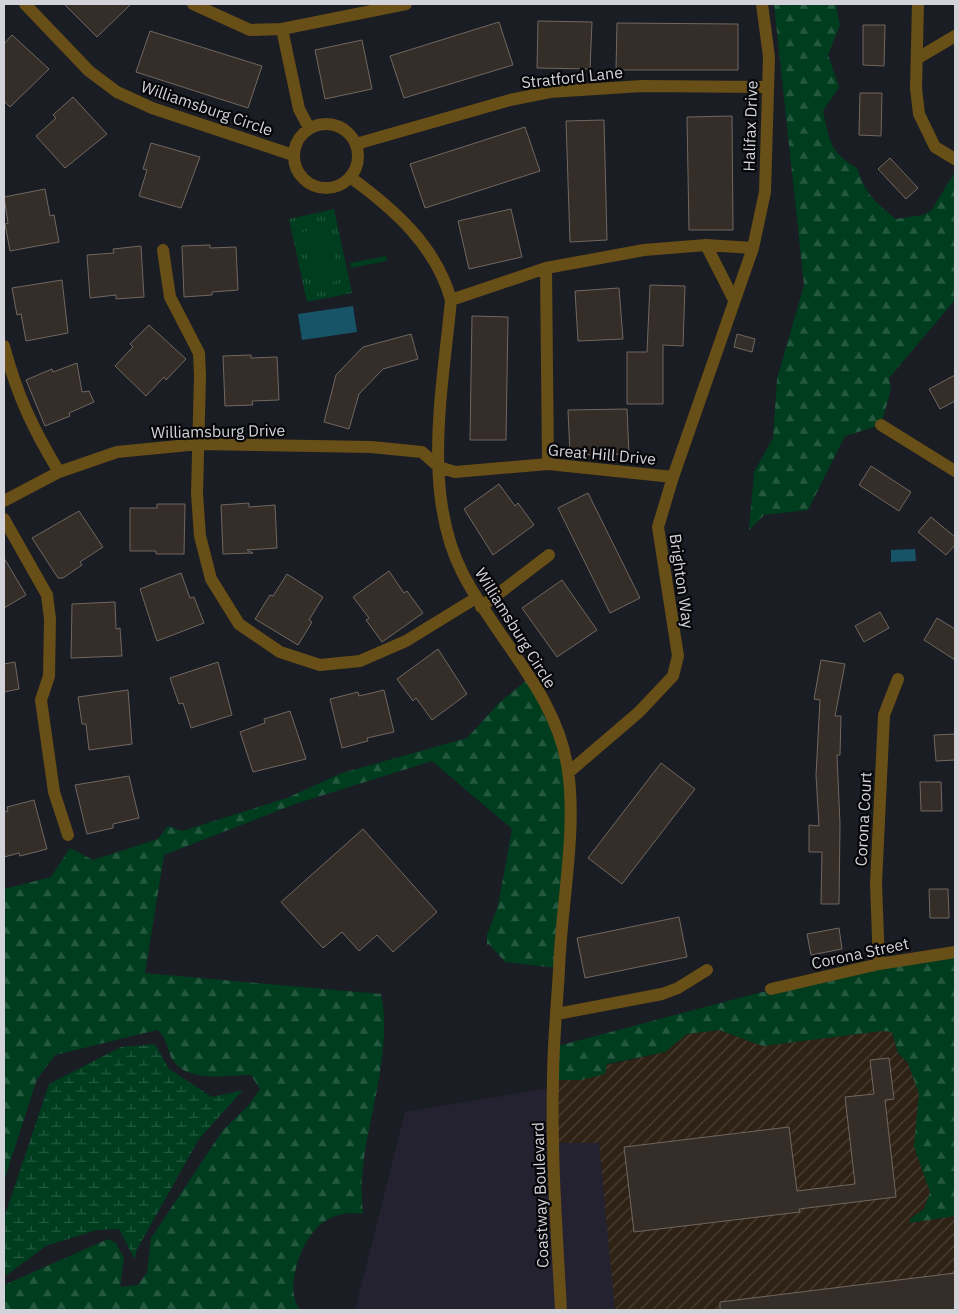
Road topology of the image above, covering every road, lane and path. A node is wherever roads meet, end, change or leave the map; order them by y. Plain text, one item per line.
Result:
1 (26, 4) edge
2 (193, 4) edge
3 (406, 4) edge
4 (762, 4) edge
5 (918, 4) edge
6 (282, 29) junction
7 (955, 36) edge
8 (918, 58) junction
9 (768, 86) junction
10 (309, 128) junction
11 (356, 144) junction
12 (293, 155) junction
13 (955, 159) edge
14 (350, 177) junction
15 (706, 245) junction
16 (753, 248) junction
17 (163, 250) dead end
18 (546, 268) junction
19 (451, 300) junction
20 (734, 300) junction
21 (4, 346) edge
22 (881, 425) dead end
23 (199, 444) junction
24 (548, 464) junction
25 (439, 467) junction
26 (955, 470) edge
27 (59, 472) junction
28 (673, 477) junction
29 (4, 501) edge
30 (4, 520) edge
31 (549, 555) dead end
32 (479, 602) junction
33 (898, 679) dead end
34 (569, 772) junction
35 (68, 835) dead end
36 (955, 952) edge
37 (879, 964) junction
38 (707, 970) dead end
39 (771, 989) dead end
40 (558, 1014) junction
41 (553, 1079) joint
42 (561, 1310) edge

1 - 12 street, Williamsburg Circle
2 - 6 street
3 - 6 street
4 - 9 street, Halifax Drive
5 - 8 street
6 - 10 street
7 - 8 street
8 - 13 street
9 - 11 street, Stratford Lane
9 - 16 street, Halifax Drive
10 - 11 street
10 - 12 street
11 - 14 street
12 - 14 street
14 - 19 street, Williamsburg Circle
15 - 16 street
15 - 18 street
15 - 20 street
16 - 20 street, Brighton Way
17 - 23 street
18 - 19 street
18 - 24 street
19 - 25 street, Williamsburg Circle
20 - 28 street, Brighton Way
21 - 27 street
22 - 26 street
23 - 25 street, Williamsburg Drive
23 - 27 street, Williamsburg Drive
23 - 32 street
24 - 25 street, Great Hill Drive
24 - 28 street, Great Hill Drive
25 - 32 street, Williamsburg Circle
27 - 29 street, Williamsburg Drive
28 - 34 street, Brighton Way
30 - 35 street
31 - 32 street
32 - 34 street, Williamsburg Circle
33 - 37 street, Corona Court
34 - 40 street, Williamsburg Circle
36 - 37 street, Corona Street
37 - 39 street, Corona Street
38 - 40 street
40 - 41 street, Williamsburg Circle
41 - 42 street, Coastway Boulevard

